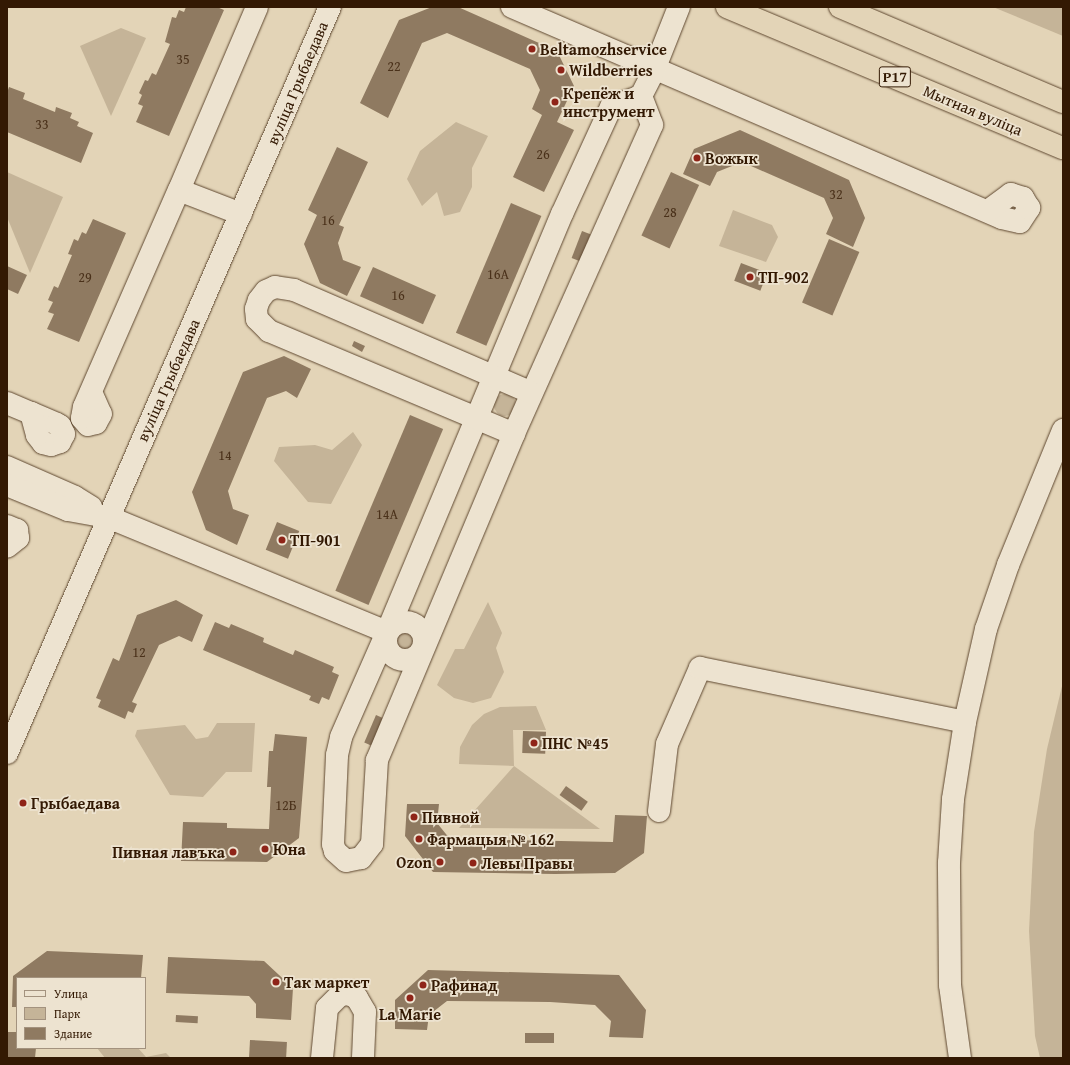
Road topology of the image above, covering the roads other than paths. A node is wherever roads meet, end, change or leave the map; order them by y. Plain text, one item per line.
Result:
1 (257, 7) edge
2 (330, 7) edge
3 (512, 7) edge
4 (679, 7) edge
5 (728, 7) edge
6 (840, 7) edge
7 (654, 70) junction
8 (640, 96) junction
9 (1063, 102) edge
10 (1063, 148) edge
11 (179, 190) junction
12 (988, 211) dead end
13 (241, 214) junction
14 (493, 377) junction
15 (91, 392) dead end
16 (532, 393) junction
17 (7, 403) edge
18 (31, 412) dead end
19 (475, 419) junction
20 (1063, 430) edge
21 (514, 434) junction
22 (7, 467) edge
23 (7, 485) edge
24 (108, 517) junction
25 (7, 526) edge
26 (7, 547) edge
27 (387, 632) junction
28 (422, 649) junction
29 (965, 722) junction
30 (7, 753) edge
31 (659, 811) dead end
32 (322, 1058) edge
33 (363, 1058) edge
34 (960, 1058) edge

1 - 11 street
2 - 13 street, вуліца Грыбаедава
3 - 7 street
4 - 7 street
5 - 10 highway, Мытная вуліца / Р17
6 - 9 highway
7 - 8 street
7 - 12 street
8 - 14 street
8 - 16 street
11 - 13 street
11 - 15 street
13 - 24 street, вуліца Грыбаедава
14 - 16 street
14 - 19 street
14 - 19 street
16 - 21 street
17 - 18 street
19 - 21 street
19 - 27 street
20 - 29 street
21 - 28 street
22 - 24 street
23 - 24 street
24 - 27 street
24 - 30 street, вуліца Грыбаедава
25 - 26 street
27 - 28 street
27 - 28 street
29 - 31 street
29 - 34 street
32 - 33 street

